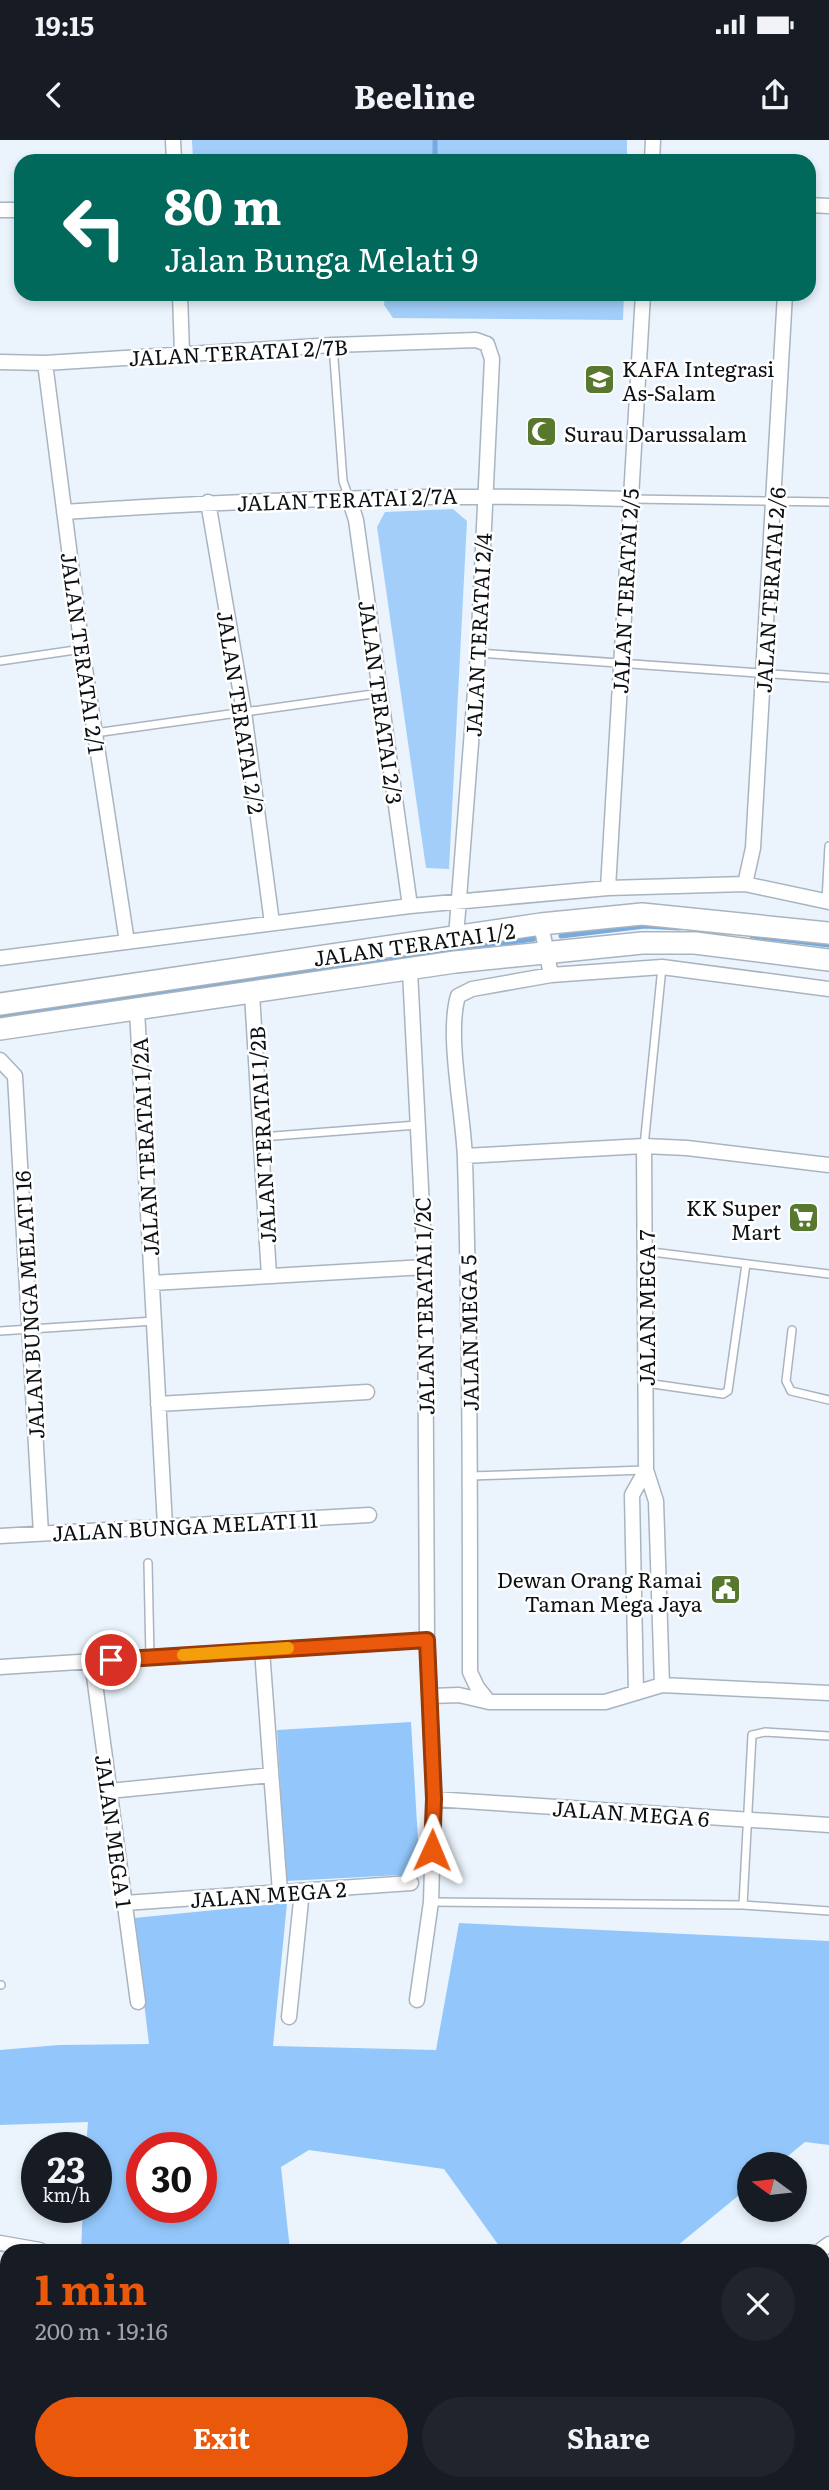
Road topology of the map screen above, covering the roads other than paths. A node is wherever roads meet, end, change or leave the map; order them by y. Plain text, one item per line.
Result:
1 (180, 301) edge
2 (643, 301) edge
3 (785, 301) edge
4 (476, 340) joint
5 (333, 345) junction
6 (182, 354) junction
7 (0, 362) edge
8 (45, 363) junction
9 (485, 494) junction
10 (349, 498) junction
11 (629, 499) junction
12 (776, 500) junction
13 (208, 502) junction
14 (829, 502) edge
15 (65, 512) junction
16 (82, 649) junction
17 (478, 653) junction
18 (0, 661) edge
19 (620, 663) junction
20 (763, 673) junction
21 (829, 678) edge
22 (380, 693) junction
23 (244, 712) junction
24 (94, 733) junction
25 (829, 846) edge
26 (745, 884) junction
27 (607, 888) junction
28 (459, 901) junction
29 (827, 902) edge
30 (410, 906) junction
31 (272, 923) junction
32 (541, 924) junction
33 (829, 933) edge
34 (456, 937) junction
35 (127, 942) junction
36 (546, 951) junction
37 (0, 958) edge
38 (829, 960) edge
39 (662, 967) junction
40 (410, 971) junction
41 (551, 975) junction
42 (829, 989) edge
43 (252, 994) junction
44 (0, 1004) edge
45 (136, 1010) junction
46 (0, 1029) edge
47 (0, 1060) edge
48 (417, 1125) junction
49 (260, 1137) junction
50 (644, 1146) junction
51 (465, 1156) junction
52 (829, 1165) edge
53 (644, 1251) junction
54 (746, 1264) junction
55 (425, 1267) junction
56 (829, 1274) edge
57 (269, 1276) junction
58 (152, 1283) junction
59 (154, 1321) junction
60 (30, 1329) junction
61 (792, 1330) dead end
62 (0, 1331) edge
63 (646, 1383) junction
64 (367, 1392) dead end
65 (829, 1400) edge
66 (158, 1404) junction
67 (646, 1470) junction
68 (470, 1476) junction
69 (369, 1515) dead end
70 (165, 1526) junction
71 (41, 1534) junction
72 (0, 1536) edge
73 (148, 1563) dead end
74 (427, 1640) junction
75 (262, 1650) junction
76 (150, 1658) junction
77 (92, 1661) junction
78 (0, 1667) edge
79 (470, 1672) junction
80 (662, 1685) junction
81 (636, 1693) junction
82 (829, 1693) edge
83 (458, 1695) junction
84 (431, 1696) junction
85 (489, 1702) junction
86 (829, 1736) edge
87 (271, 1775) junction
88 (109, 1791) junction
89 (434, 1799) junction
90 (746, 1819) junction
91 (829, 1825) edge
92 (411, 1883) dead end
93 (302, 1891) junction
94 (280, 1892) junction
95 (431, 1902) junction
96 (125, 1903) junction
97 (743, 1905) junction
98 (829, 1912) edge
99 (417, 2000) dead end
100 (138, 2002) dead end
101 (289, 2017) dead end

1 - 6 street
2 - 11 street, JALAN TERATAI 2/5
3 - 12 street, JALAN TERATAI 2/6
4 - 5 street, JALAN TERATAI 2/7B
4 - 9 street, JALAN TERATAI 2/4
5 - 6 street, JALAN TERATAI 2/7B
5 - 10 lane
6 - 8 street, JALAN TERATAI 2/7B
7 - 8 street, JALAN TERATAI 2/7B
8 - 15 street, JALAN TERATAI 2/1
9 - 10 street, JALAN TERATAI 2/7A
9 - 11 street, JALAN TERATAI 2/7A
9 - 17 street, JALAN TERATAI 2/4
10 - 13 street, JALAN TERATAI 2/7A
10 - 22 street, JALAN TERATAI 2/3
11 - 12 lane
11 - 19 street, JALAN TERATAI 2/5
12 - 14 lane
12 - 20 street, JALAN TERATAI 2/6
13 - 15 street, JALAN TERATAI 2/7A
13 - 23 street, JALAN TERATAI 2/2
15 - 16 street, JALAN TERATAI 2/1
16 - 18 lane
16 - 24 street, JALAN TERATAI 2/1
17 - 19 lane
17 - 28 street, JALAN TERATAI 2/4
19 - 20 lane
19 - 27 street, JALAN TERATAI 2/5
20 - 21 lane
20 - 26 street, JALAN TERATAI 2/6
22 - 23 lane
22 - 30 street, JALAN TERATAI 2/3
23 - 24 lane
23 - 31 street, JALAN TERATAI 2/2
24 - 35 street, JALAN TERATAI 2/1
25 - 29 lane
26 - 27 street, JALAN TERATAI 1/2
26 - 29 street, JALAN TERATAI 1/2
27 - 28 street, JALAN TERATAI 1/2
28 - 30 street, JALAN TERATAI 1/2
28 - 34 street, JALAN TERATAI 2/4
30 - 31 street, JALAN TERATAI 1/2
31 - 35 street, JALAN TERATAI 1/2
32 - 33 main road, JALAN TERATAI 1/2
32 - 34 main road, JALAN TERATAI 1/2
32 - 36 street
34 - 44 main road, JALAN TERATAI 1/2
35 - 37 street, JALAN TERATAI 1/2
36 - 38 main road, JALAN TERATAI 1/2
36 - 40 main road, JALAN TERATAI 1/2
36 - 41 street
39 - 41 street
39 - 42 street
39 - 50 lane
40 - 43 main road, JALAN TERATAI 1/2
40 - 48 street, JALAN TERATAI 1/2C
41 - 51 street, JALAN MEGA 5
43 - 45 main road, JALAN TERATAI 1/2
43 - 49 street, JALAN TERATAI 1/2B
45 - 46 main road, JALAN TERATAI 1/2
45 - 58 street, JALAN TERATAI 1/2A
47 - 60 street, JALAN BUNGA MELATI 16
48 - 49 lane
48 - 55 street, JALAN TERATAI 1/2C
49 - 57 street, JALAN TERATAI 1/2B
50 - 51 street
50 - 52 street
50 - 53 street, JALAN MEGA 7
51 - 68 street, JALAN MEGA 5
53 - 54 lane
53 - 63 street, JALAN MEGA 7
54 - 56 lane
54 - 63 lane
55 - 57 street
55 - 74 street, JALAN TERATAI 1/2C
57 - 58 street
58 - 59 street, JALAN TERATAI 1/2A
59 - 60 lane
59 - 66 street, JALAN TERATAI 1/2A
60 - 62 lane
60 - 71 street, JALAN BUNGA MELATI 16
61 - 65 lane
63 - 67 street, JALAN MEGA 7
64 - 66 street
66 - 70 street, JALAN TERATAI 1/2A
67 - 68 lane
67 - 80 street, JALAN MEGA 7
67 - 81 street, JALAN MEGA 7
68 - 79 street, JALAN MEGA 5
69 - 70 street, JALAN BUNGA MELATI 11
70 - 71 street, JALAN BUNGA MELATI 11
71 - 72 street, JALAN BUNGA MELATI 11
73 - 76 lane
74 - 75 street
74 - 84 street
75 - 76 street
75 - 87 street
76 - 77 street
77 - 78 street
77 - 88 street, JALAN MEGA 1
79 - 83 street, JALAN MEGA 5
79 - 85 street
80 - 81 street
80 - 82 street
81 - 85 street
83 - 84 street
83 - 85 street
84 - 89 street
86 - 90 lane
87 - 88 street
87 - 94 street
88 - 96 street, JALAN MEGA 1
89 - 90 street, JALAN MEGA 6
89 - 95 street
90 - 91 street, JALAN MEGA 6
90 - 97 lane
92 - 93 street, JALAN MEGA 2
93 - 94 street, JALAN MEGA 2
93 - 101 street
94 - 96 street, JALAN MEGA 2
95 - 97 lane
95 - 99 street
96 - 100 street, JALAN MEGA 1
97 - 98 lane

